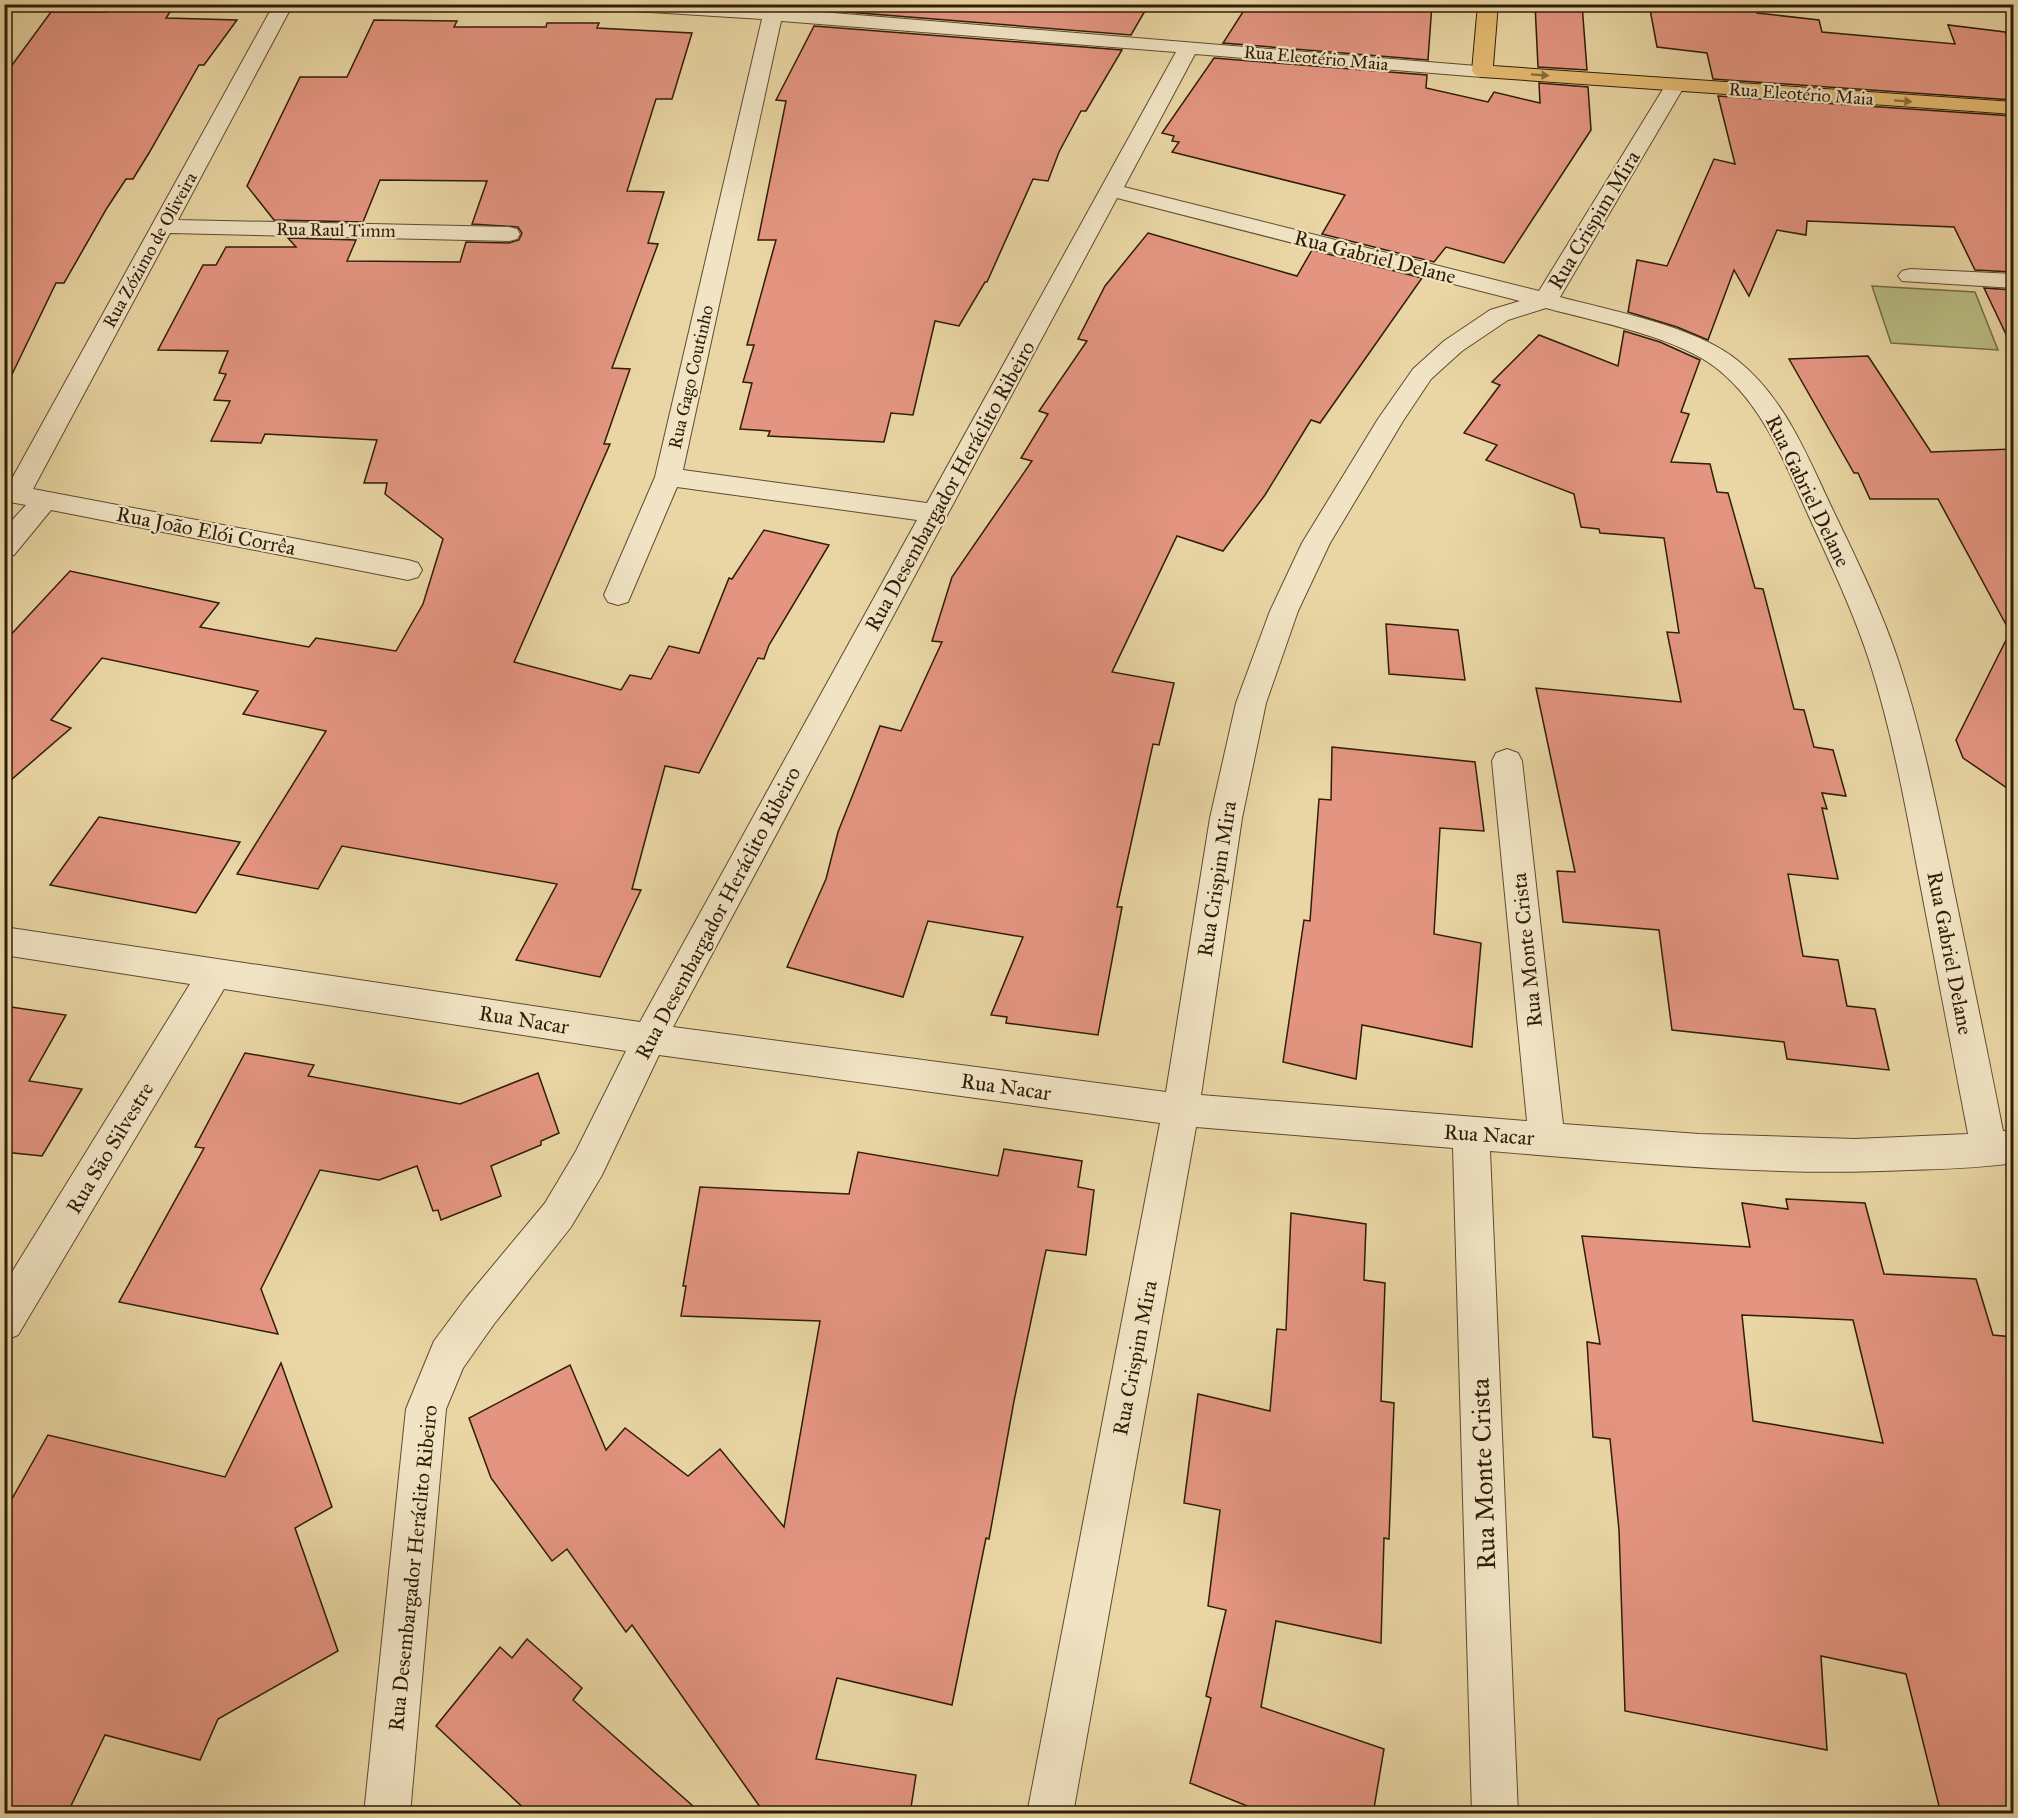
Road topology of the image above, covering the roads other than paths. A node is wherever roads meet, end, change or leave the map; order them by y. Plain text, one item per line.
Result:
1 (284, 4) edge
2 (619, 4) edge
3 (1488, 4) edge
4 (774, 9) edge
5 (1188, 48) junction
6 (1482, 71) junction
7 (1675, 85) junction
8 (2013, 108) edge
9 (1111, 190) junction
10 (163, 226) junction
11 (509, 234) dead end
12 (1910, 276) dead end
13 (2013, 281) edge
14 (1546, 300) junction
15 (668, 477) junction
16 (10, 493) edge
17 (45, 500) junction
18 (935, 513) junction
19 (4, 548) edge
20 (408, 570) dead end
21 (618, 595) dead end
22 (1507, 761) dead end
23 (4, 941) edge
24 (215, 973) junction
25 (649, 1039) junction
26 (1181, 1110) junction
27 (1471, 1134) junction
28 (1546, 1140) junction
29 (2001, 1148) edge
30 (4, 1322) edge
31 (387, 1814) edge
32 (1050, 1814) edge
33 (1495, 1814) edge

1 - 10 street, Rua Zózimo de Oliveira
2 - 4 street, Rua Eleotério Maia
3 - 6 main road
4 - 5 street, Rua Eleotério Maia
4 - 15 street, Rua Gago Coutinho
5 - 6 street, Rua Eleotério Maia
5 - 9 street, Rua Desembargador Heráclito Ribeiro
6 -> 7 main road, Rua Eleotério Maia
7 -> 8 main road, Rua Eleotério Maia
7 - 14 street, Rua Crispim Mira
9 - 14 street, Rua Gabriel Delane
9 - 18 street, Rua Desembargador Heráclito Ribeiro
10 - 11 street, Rua Raul Timm
10 - 16 street, Rua Zózimo de Oliveira
12 - 13 street
14 - 26 street, Rua Crispim Mira
14 - 29 street, Rua Gabriel Delane
15 - 18 street, Rua Gago Coutinho
15 - 21 street
16 - 17 street, Rua João Elói Corrêa
17 - 19 street
17 - 20 street, Rua João Elói Corrêa
18 - 25 street, Rua Desembargador Heráclito Ribeiro
22 - 28 street, Rua Monte Crista
23 - 24 street, Rua Nacar
24 - 25 street, Rua Nacar
24 - 30 street, Rua São Silvestre
25 - 26 street, Rua Nacar
25 - 31 street, Rua Desembargador Heráclito Ribeiro
26 - 27 street, Rua Nacar
26 - 32 street, Rua Crispim Mira
27 - 28 street, Rua Nacar
27 - 33 street, Rua Monte Crista
28 - 29 street, Rua Nacar

